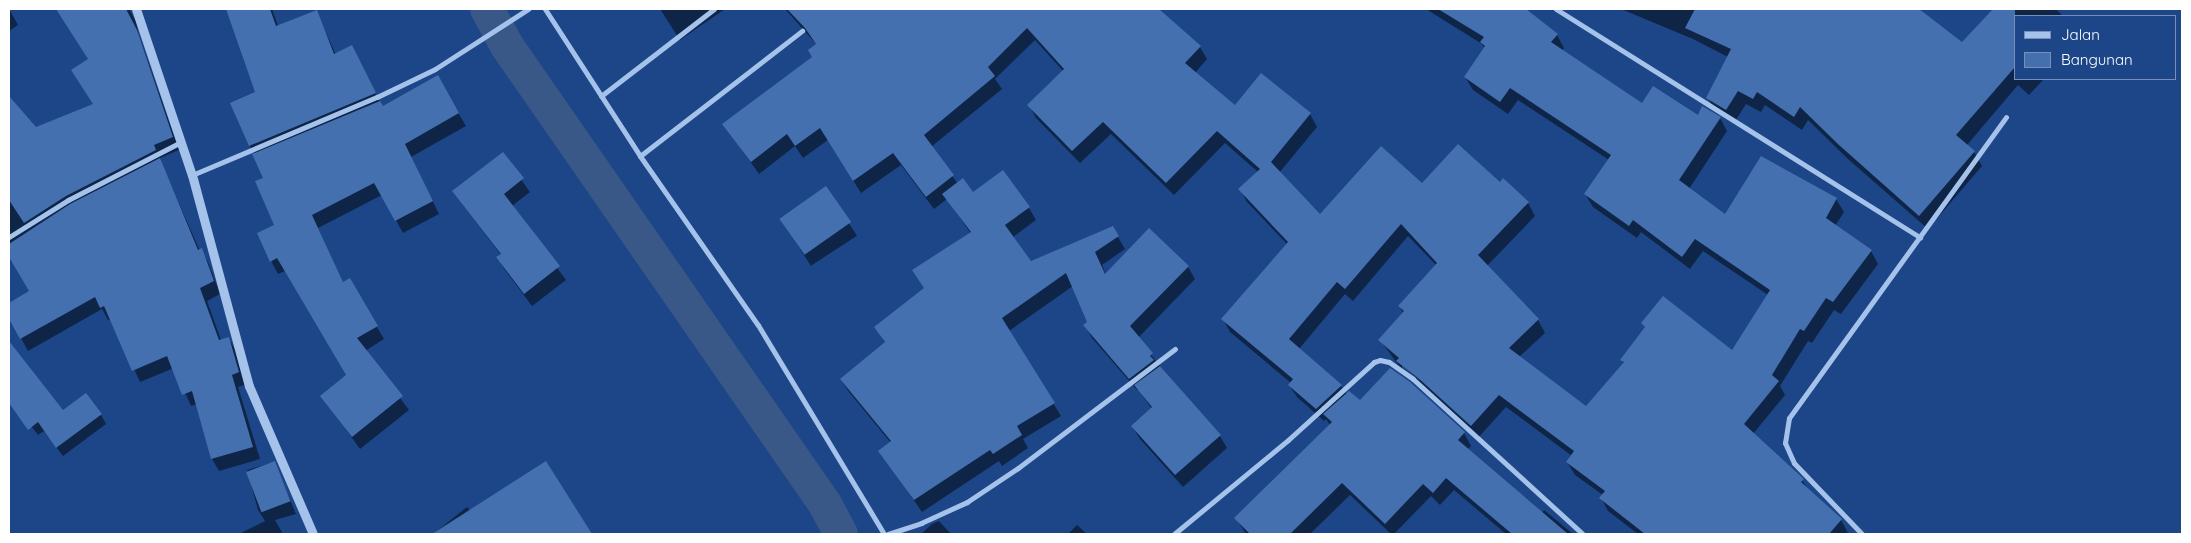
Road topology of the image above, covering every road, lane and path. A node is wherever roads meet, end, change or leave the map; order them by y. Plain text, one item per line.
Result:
1 (136, 9) edge
2 (545, 9) edge
3 (714, 9) edge
4 (1556, 9) edge
5 (526, 10) edge
6 (802, 31) dead end
7 (601, 96) junction
8 (2006, 117) dead end
9 (181, 142) junction
10 (640, 156) junction
11 (192, 174) junction
12 (9, 237) edge
13 (1920, 237) junction
14 (1175, 349) dead end
15 (312, 534) edge
16 (884, 534) edge
17 (888, 534) edge
18 (1174, 534) edge
19 (1583, 534) edge
20 (1862, 534) edge

1 - 9 street
2 - 7 street
3 - 7 street
4 - 13 street
5 - 11 street
6 - 10 street
7 - 10 street
8 - 13 street
9 - 11 street
9 - 12 street
10 - 16 street
11 - 15 street
13 - 20 street
14 - 17 street
18 - 19 street

